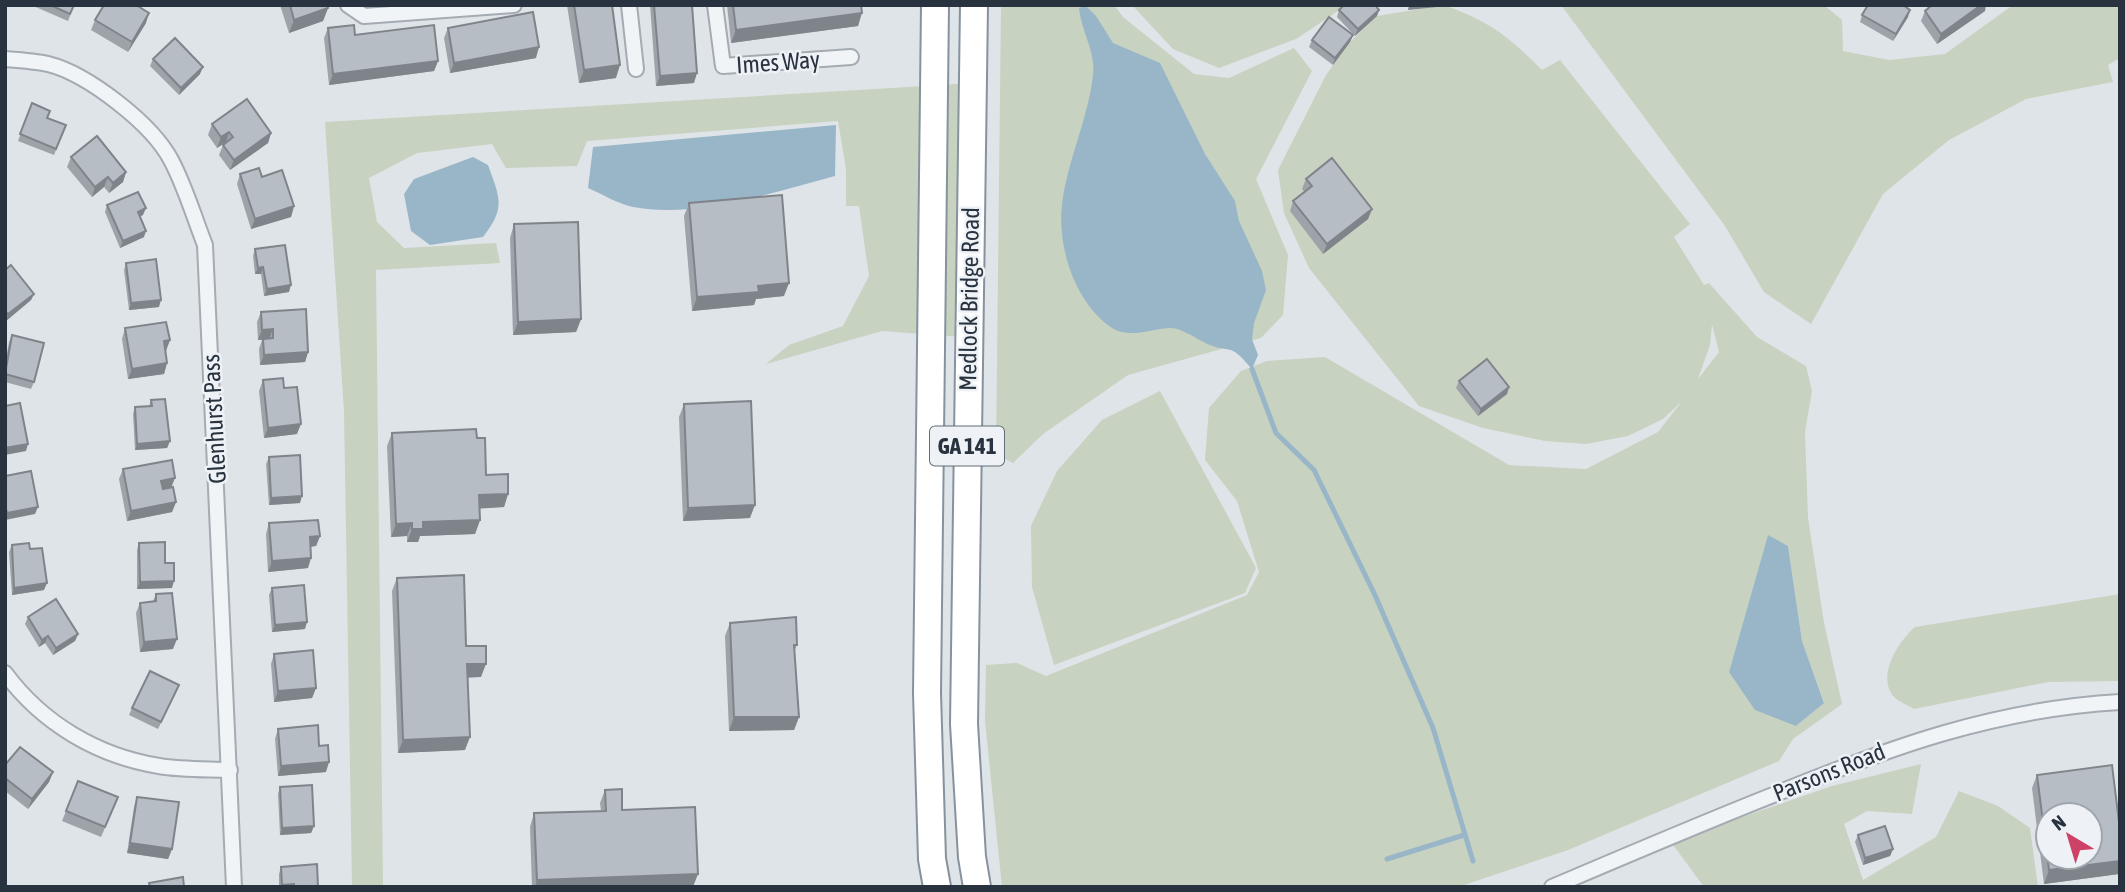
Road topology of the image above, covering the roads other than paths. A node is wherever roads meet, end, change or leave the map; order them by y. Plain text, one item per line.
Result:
1 (348, 5) edge
2 (514, 5) edge
3 (629, 5) edge
4 (715, 5) edge
5 (934, 5) edge
6 (974, 5) edge
7 (851, 57) dead end
8 (5, 59) edge
9 (636, 69) dead end
10 (5, 673) edge
11 (2120, 702) edge
12 (230, 770) junction
13 (233, 887) edge
14 (937, 887) edge
15 (977, 887) edge
16 (1552, 887) edge

1 - 2 street
3 - 9 street
4 - 7 street, Imes Way
5 - 14 highway, Medlock Bridge Road / GA 141
6 - 15 highway, Medlock Bridge Road / GA 141
8 - 12 street, Glenhurst Pass
10 - 12 street
11 - 16 street, Parsons Road
12 - 13 street, Glenhurst Pass

